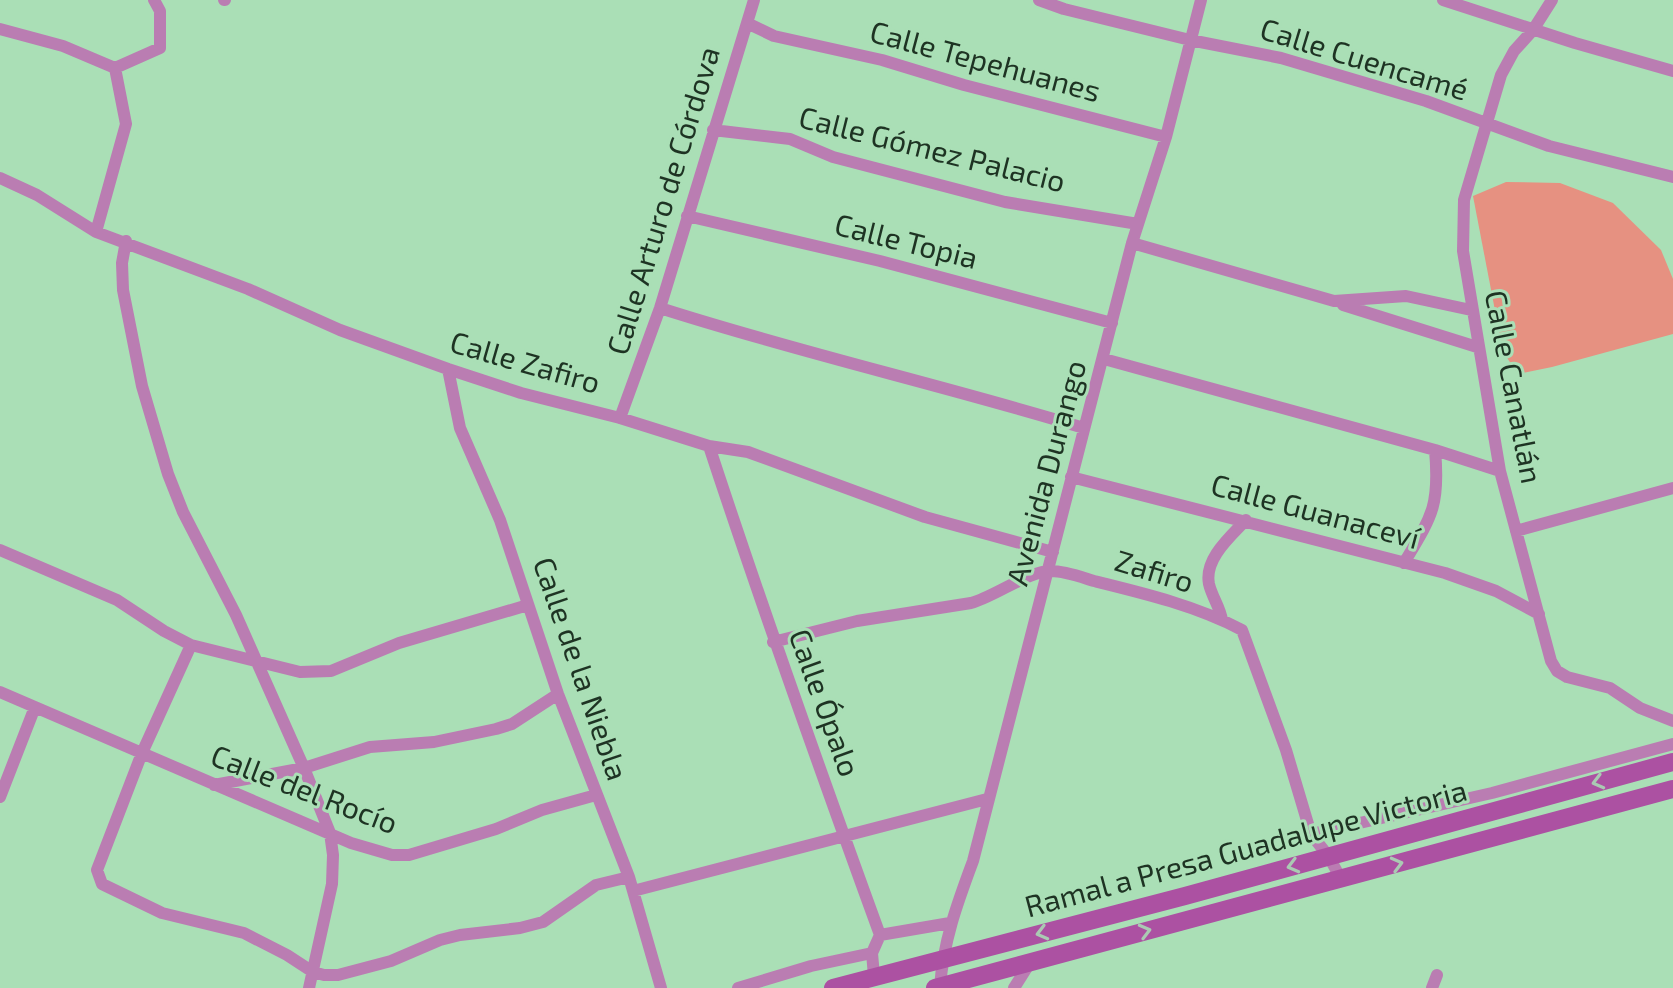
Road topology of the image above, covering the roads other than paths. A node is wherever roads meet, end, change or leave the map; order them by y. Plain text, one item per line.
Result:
1 (154, 0) edge
2 (754, 0) edge
3 (1039, 0) edge
4 (1201, 0) edge
5 (1443, 0) edge
6 (1552, 0) edge
7 (747, 23) junction
8 (0, 29) edge
9 (1533, 30) junction
10 (1190, 40) junction
11 (115, 68) junction
12 (1673, 71) edge
13 (1484, 124) junction
14 (713, 130) junction
15 (1166, 137) junction
16 (1673, 177) edge
17 (0, 178) edge
18 (687, 216) junction
19 (1138, 224) junction
20 (96, 232) junction
21 (126, 241) junction
22 (1132, 243) junction
23 (1334, 301) junction
24 (660, 308) junction
25 (1471, 310) junction
26 (1112, 323) junction
27 (1477, 347) junction
28 (1104, 359) junction
29 (448, 369) junction
30 (620, 418) junction
31 (1084, 428) junction
32 (709, 446) junction
33 (1435, 450) junction
34 (1500, 471) junction
35 (1071, 477) junction
36 (1673, 488) edge
37 (1246, 520) junction
38 (1516, 531) junction
39 (0, 550) edge
40 (1053, 552) junction
41 (1404, 563) junction
42 (1049, 570) junction
43 (528, 605) junction
44 (1539, 614) junction
45 (1222, 620) junction
46 (773, 642) junction
47 (191, 645) junction
48 (258, 663) junction
49 (0, 692) edge
50 (558, 694) junction
51 (35, 707) junction
52 (1673, 721) edge
53 (1673, 744) edge
54 (142, 753) junction
55 (1673, 762) edge
56 (304, 768) junction
57 (214, 785) junction
58 (1673, 789) edge
59 (596, 795) junction
60 (0, 797) edge
61 (987, 799) junction
62 (330, 833) junction
63 (1311, 834) junction
64 (844, 836) junction
65 (1329, 857) junction
66 (629, 877) junction
67 (1341, 879) junction
68 (633, 891) junction
69 (950, 923) junction
70 (880, 935) junction
71 (872, 953) junction
72 (942, 959) junction
73 (1031, 961) junction
74 (313, 972) junction
75 (1437, 975) dead end
76 (874, 976) junction
77 (939, 987) edge
78 (309, 988) edge
79 (661, 988) edge
80 (738, 988) edge
81 (833, 988) edge
82 (1014, 988) edge
83 (1432, 988) edge

1 - 11 street
2 - 7 street, Calle Arturo de Córdova
3 - 10 street, Calle Cuencamé
4 - 10 street, Avenida Durango
5 - 9 street
6 - 9 street, Calle Canatlán
7 - 14 street, Calle Arturo de Córdova
7 - 15 street, Calle Tepehuanes
8 - 11 street
9 - 12 street
9 - 13 street, Calle Canatlán
10 - 13 street, Calle Cuencamé
10 - 15 street, Avenida Durango
11 - 20 street
13 - 16 street, Calle Cuencamé
13 - 25 street, Calle Canatlán
14 - 18 street, Calle Arturo de Córdova
14 - 19 street, Calle Gómez Palacio
15 - 19 street, Avenida Durango
17 - 20 street, Calle Zafiro
18 - 24 street, Calle Arturo de Córdova
18 - 26 street, Calle Topia
19 - 22 street, Avenida Durango
20 - 21 street, Calle Zafiro
21 - 29 street, Calle Zafiro
21 - 48 street
22 - 23 street
22 - 26 street, Avenida Durango
23 - 25 street
23 - 27 street
24 - 30 street, Calle Arturo de Córdova
24 - 31 street
25 - 27 street, Calle Canatlán
26 - 28 street, Avenida Durango
27 - 34 street, Calle Canatlán
28 - 31 street, Avenida Durango
28 - 33 street
29 - 30 street, Calle Zafiro
29 - 43 street, Calle de la Niebla
30 - 32 street, Calle Zafiro
31 - 35 street, Avenida Durango
32 - 40 street, Calle Zafiro
32 - 46 street, Calle Ópalo
33 - 34 street
33 - 41 street
34 - 38 street, Calle Canatlán
35 - 37 street, Calle Guanaceví
35 - 40 street, Avenida Durango
36 - 38 street
37 - 41 street, Calle Guanaceví
37 - 45 street
38 - 44 street, Calle Canatlán
39 - 47 street
40 - 42 street, Avenida Durango
41 - 44 street, Calle Guanaceví
42 - 45 street, Zafiro
42 - 46 street
42 - 61 street, Avenida Durango
43 - 48 street
43 - 50 street, Calle de la Niebla
44 - 52 street, Calle Canatlán
45 - 63 street, Zafiro
46 - 64 street, Calle Ópalo
47 - 48 street
47 - 54 street
48 - 56 street
49 - 51 street, Calle del Rocío
50 - 56 street
50 - 59 street, Calle de la Niebla
51 - 54 street, Calle del Rocío
51 - 60 street
53 - 63 street
54 - 57 street, Calle del Rocío
54 - 74 street
55 -> 65 main road, Ramal a Presa Guadalupe Victoria
56 - 57 street
56 - 62 street
57 - 62 street, Calle del Rocío
67 -> 58 main road, Ramal a Presa Guadalupe Victoria
59 - 62 street, Calle del Rocío
59 - 66 street, Calle de la Niebla
61 - 64 street
61 - 69 street, Avenida Durango
62 - 74 street
63 - 65 street
64 - 68 street
64 - 70 street, Calle Ópalo
65 - 67 street
65 -> 72 main road, Ramal a Presa Guadalupe Victoria
66 - 68 street, Calle de la Niebla
66 - 74 street
73 -> 67 main road, Ramal a Presa Guadalupe Victoria
68 - 79 street, Calle de la Niebla
69 - 70 street
69 - 72 street, Avenida Durango
70 - 71 street
71 - 76 street
71 - 80 street
72 - 76 main road, Ramal a Presa Guadalupe Victoria
72 - 77 street, Avenida Durango
73 - 77 main road, Ramal a Presa Guadalupe Victoria
73 - 82 street
74 - 78 street
75 - 83 street
76 - 81 main road, Ramal a Presa Guadalupe Victoria

